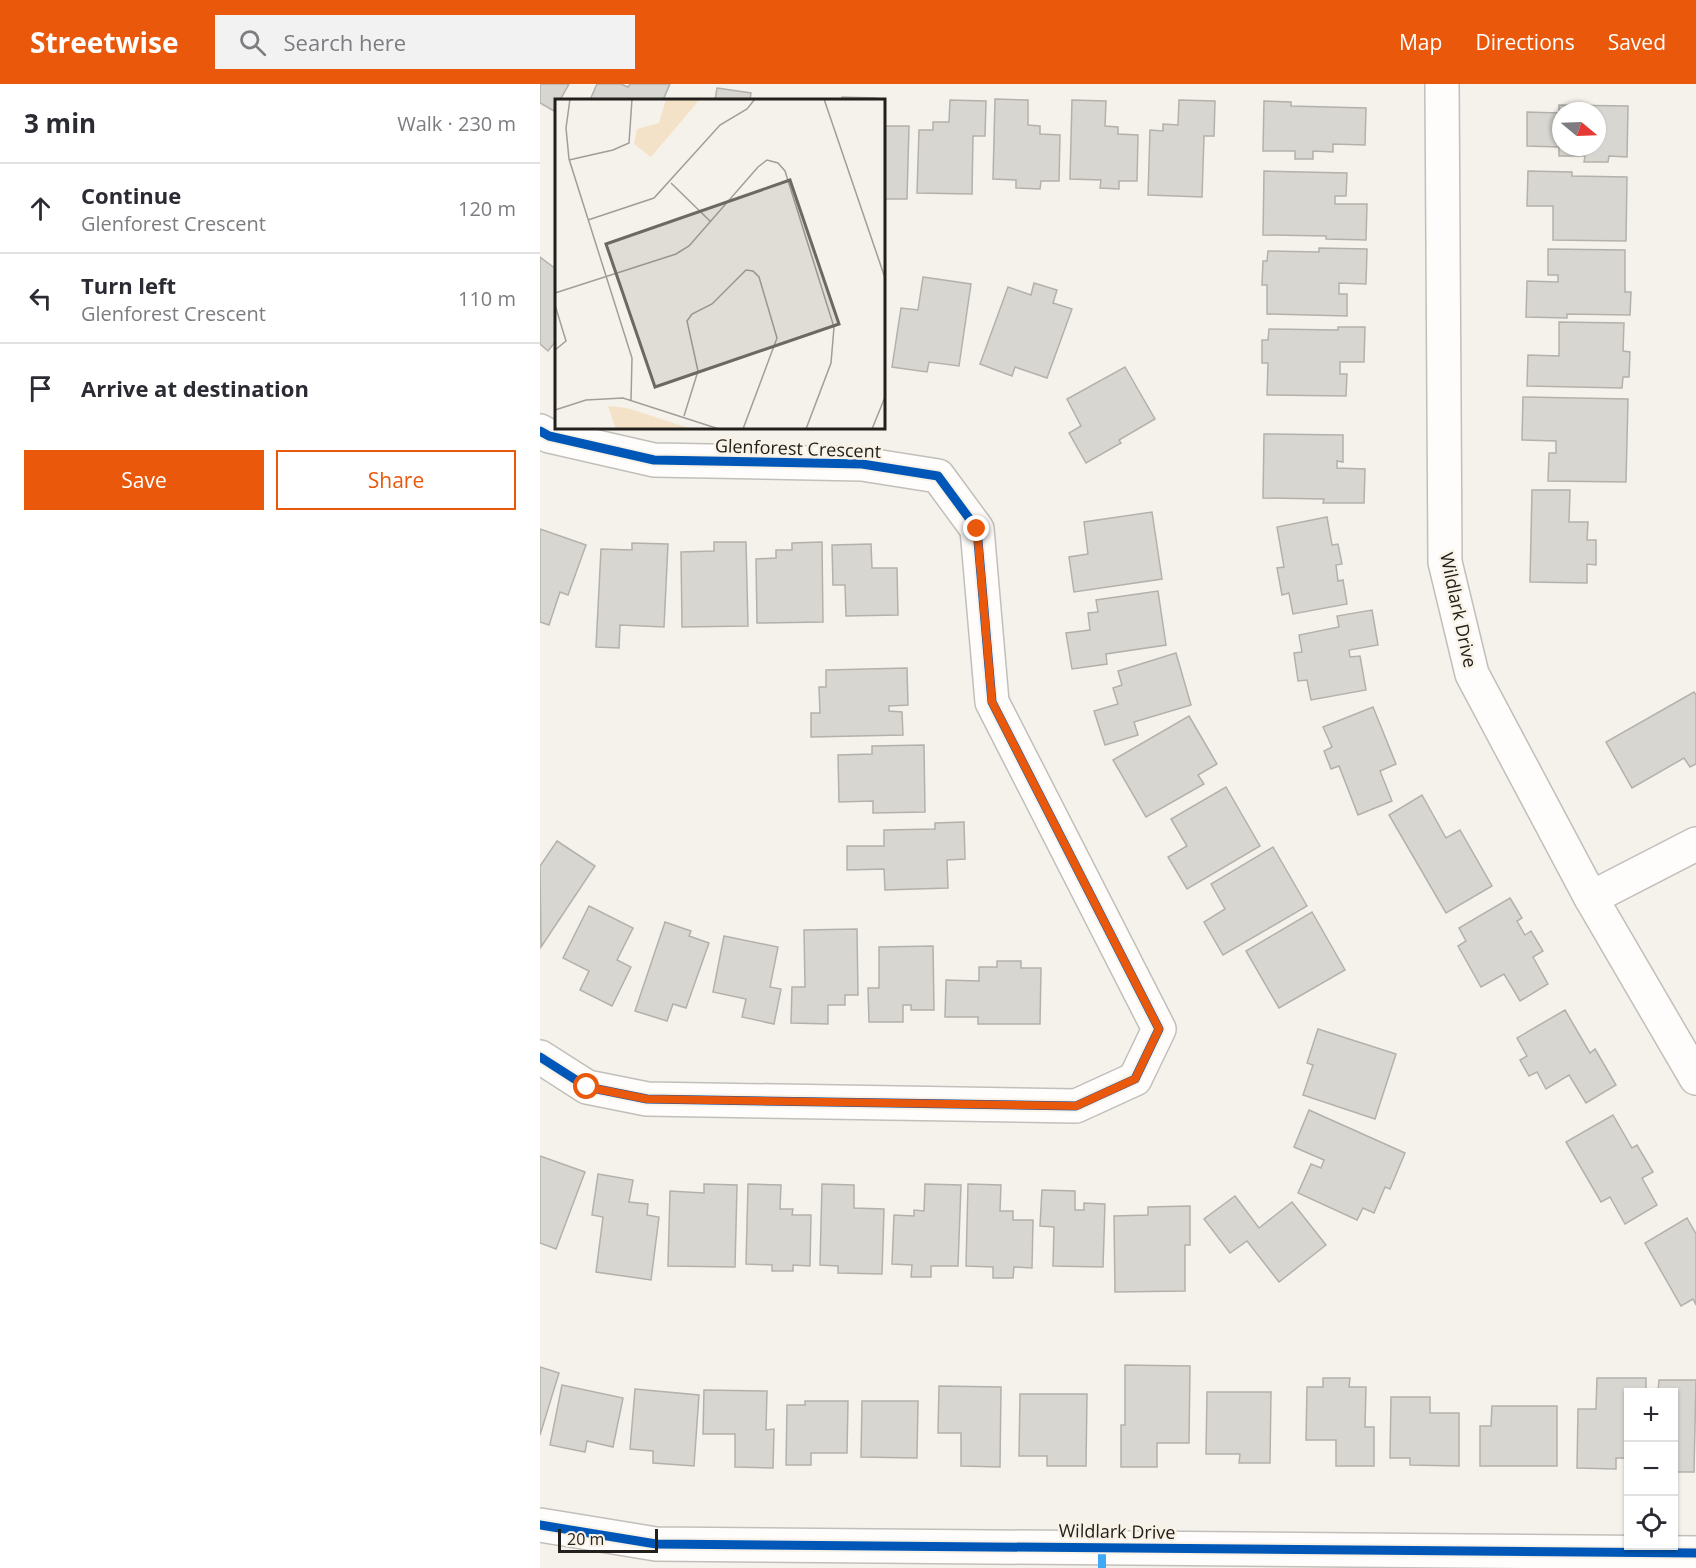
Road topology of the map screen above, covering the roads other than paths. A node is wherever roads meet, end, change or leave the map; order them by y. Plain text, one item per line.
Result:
1 (1442, 84) edge
2 (540, 431) edge
3 (1696, 844) edge
4 (1591, 898) junction
5 (540, 1057) edge
6 (1696, 1078) edge
7 (540, 1525) edge
8 (1696, 1553) edge

1 - 4 street, Wildlark Drive
2 - 5 street, Glenforest Crescent
3 - 4 street
4 - 6 street, Wildlark Drive
7 - 8 street, Wildlark Drive

